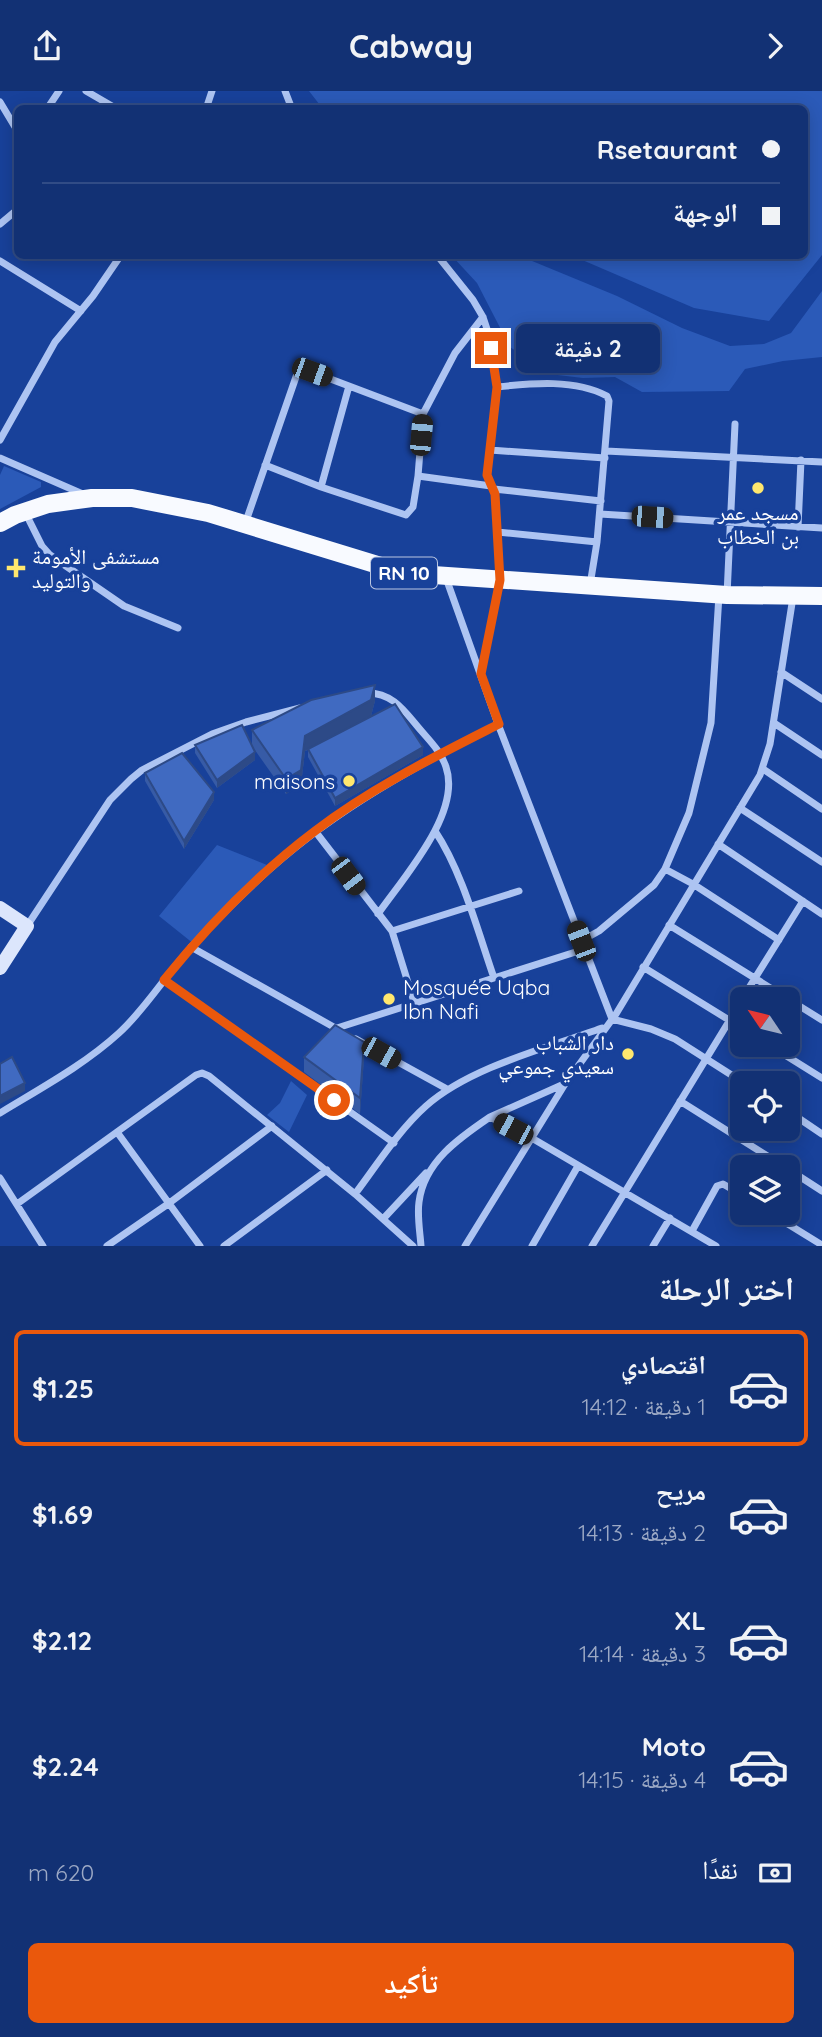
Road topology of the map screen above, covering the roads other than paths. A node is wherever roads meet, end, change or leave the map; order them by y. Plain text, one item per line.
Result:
1 (86, 91) edge
2 (0, 102) edge
3 (110, 105) edge
4 (14, 125) edge
5 (14, 212) edge
6 (0, 224) edge
7 (118, 259) edge
8 (440, 259) edge
9 (0, 261) edge
10 (81, 311) junction
11 (483, 317) junction
12 (349, 386) junction
13 (497, 387) junction
14 (423, 414) junction
15 (735, 424) dead end
16 (0, 440) edge
17 (490, 450) junction
18 (606, 454) junction
19 (734, 456) junction
20 (0, 458) edge
21 (801, 460) junction
22 (822, 462) edge
23 (265, 465) junction
24 (418, 476) junction
25 (321, 487) junction
26 (492, 487) junction
27 (92, 498) junction
28 (601, 501) junction
29 (24, 512) junction
30 (600, 513) junction
31 (0, 523) edge
32 (731, 523) junction
33 (245, 524) junction
34 (797, 527) junction
35 (822, 528) edge
36 (497, 532) junction
37 (597, 542) junction
38 (445, 576) junction
39 (500, 580) junction
40 (590, 586) junction
41 (723, 594) junction
42 (793, 596) junction
43 (822, 596) edge
44 (178, 628) dead end
45 (781, 672) junction
46 (481, 674) junction
47 (362, 693) edge
48 (822, 699) edge
49 (309, 706) edge
50 (774, 723) junction
51 (499, 724) junction
52 (440, 754) junction
53 (822, 755) edge
54 (763, 769) junction
55 (740, 808) junction
56 (822, 809) edge
57 (315, 831) junction
58 (435, 831) junction
59 (718, 843) junction
60 (822, 862) edge
61 (665, 869) junction
62 (693, 884) junction
63 (519, 891) dead end
64 (803, 901) junction
65 (0, 908) edge
66 (469, 908) junction
67 (378, 914) junction
68 (822, 914) edge
69 (669, 925) junction
70 (27, 926) junction
71 (392, 931) junction
72 (779, 940) junction
73 (581, 941) junction
74 (191, 947) junction
75 (585, 949) junction
76 (643, 967) junction
77 (0, 968) edge
78 (494, 978) junction
79 (755, 979) junction
80 (164, 980) junction
81 (750, 987) edge
82 (414, 1002) junction
83 (612, 1019) junction
84 (729, 1020) joint
85 (822, 1020) edge
86 (337, 1028) junction
87 (604, 1028) junction
88 (788, 1057) edge
89 (706, 1058) junction
90 (730, 1074) edge
91 (822, 1078) edge
92 (565, 1084) junction
93 (447, 1090) junction
94 (680, 1101) junction
95 (0, 1113) edge
96 (490, 1117) junction
97 (800, 1119) edge
98 (272, 1126) junction
99 (117, 1132) junction
100 (822, 1134) edge
101 (530, 1137) junction
102 (394, 1143) junction
103 (765, 1155) edge
104 (578, 1166) junction
105 (431, 1167) junction
106 (327, 1170) junction
107 (800, 1177) edge
108 (0, 1178) edge
109 (730, 1188) edge
110 (822, 1191) edge
111 (625, 1193) junction
112 (355, 1194) junction
113 (17, 1204) junction
114 (168, 1205) junction
115 (670, 1218) junction
116 (383, 1219) junction
117 (790, 1225) edge
118 (692, 1231) junction
119 (822, 1245) edge
120 (43, 1246) edge
121 (107, 1246) edge
122 (200, 1246) edge
123 (224, 1246) edge
124 (413, 1246) edge
125 (421, 1246) edge
126 (465, 1246) edge
127 (532, 1246) edge
128 (592, 1246) edge
129 (653, 1246) edge
130 (716, 1246) edge

1 - 3 street
2 - 4 street
5 - 6 street
7 - 10 street
8 - 11 street
9 - 10 street
10 - 16 street
11 - 13 street
11 - 14 street
12 - 14 street
12 - 23 street
12 - 25 street
13 - 17 street
13 - 18 street
14 - 24 street
15 - 19 street
17 - 18 street
17 - 26 street
18 - 19 street
18 - 28 street
19 - 21 street
19 - 32 street
20 - 27 street
21 - 22 street
21 - 34 street
23 - 25 street
23 - 33 street
24 - 25 street
24 - 26 street
26 - 28 street
26 - 36 street
27 - 29 main road, RN 10
27 - 33 main road, RN 10
28 - 30 street
29 - 31 main road, RN 10
29 - 44 street
30 - 32 street
30 - 37 street
32 - 34 street
32 - 41 street
33 - 38 main road, RN 10
34 - 35 street
36 - 37 street
36 - 39 street
37 - 40 street
38 - 39 main road, RN 10
38 - 46 street
39 - 40 main road, RN 10
39 - 46 street
40 - 41 main road, RN 10
41 - 42 main road, RN 10
41 - 61 street
42 - 43 main road, RN 10
42 - 45 street
45 - 48 street
45 - 50 street
46 - 51 street
47 - 52 street
49 - 70 street
50 - 53 street
50 - 54 street
51 - 52 street
51 - 73 street
52 - 57 street
52 - 58 street
54 - 55 street
54 - 56 street
55 - 59 street
55 - 60 street
57 - 67 street
57 - 74 street
58 - 66 street
58 - 67 street
59 - 62 street
59 - 64 street
61 - 62 street
61 - 73 street
62 - 69 street
62 - 72 street
63 - 66 street
64 - 68 street
64 - 72 street
65 - 70 street
66 - 71 street
66 - 78 street
67 - 71 street
69 - 76 street
69 - 79 street
70 - 77 street
71 - 82 street
72 - 79 street
73 - 75 street
74 - 80 street
74 - 86 street
75 - 78 street
75 - 83 street
76 - 83 street
76 - 84 street
78 - 82 street
79 - 81 street
79 - 85 street
80 - 95 street
80 - 102 street
82 - 86 street
83 - 87 street
83 - 89 street
84 - 89 street
86 - 93 street
87 - 92 street
87 - 93 street
88 - 91 street
89 - 90 street
89 - 94 street
92 - 96 street
92 - 101 street
93 - 102 street
94 - 103 street
94 - 111 street
96 - 101 street
96 - 105 street
97 - 100 street
98 - 99 street
98 - 106 street
98 - 114 street
99 - 113 street
99 - 114 street
101 - 104 street
101 - 126 street
102 - 112 street
104 - 111 street
104 - 127 street
105 - 116 street
105 - 125 street
106 - 112 street
106 - 123 street
107 - 110 street
108 - 113 street
109 - 118 street
111 - 115 street
111 - 128 street
112 - 116 street
113 - 120 street
114 - 121 street
114 - 122 street
115 - 118 street
115 - 129 street
116 - 124 street
117 - 119 street
118 - 130 street

